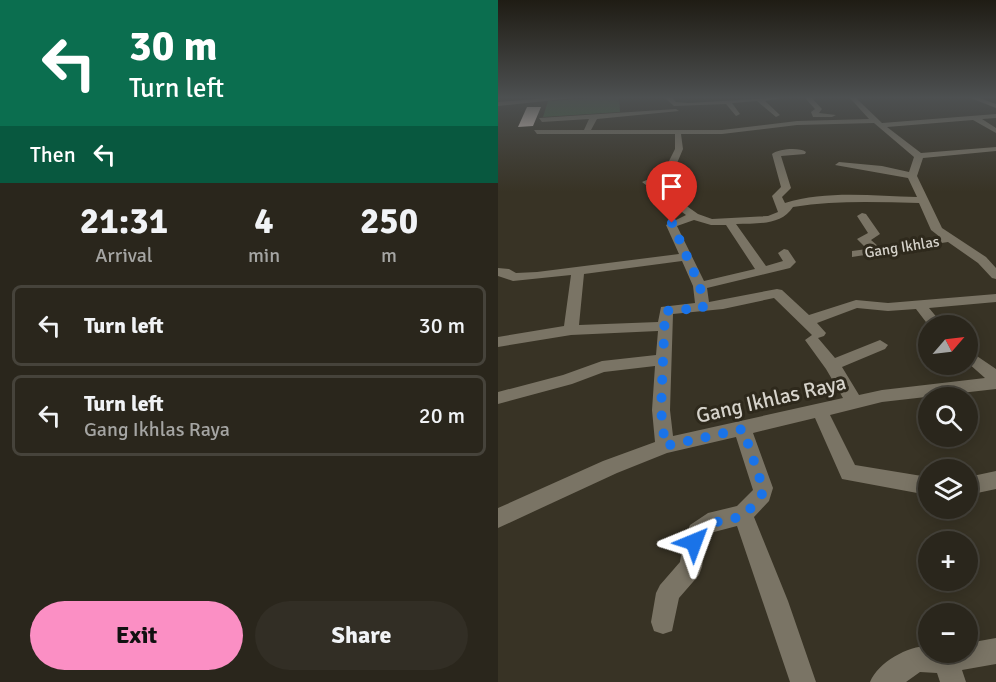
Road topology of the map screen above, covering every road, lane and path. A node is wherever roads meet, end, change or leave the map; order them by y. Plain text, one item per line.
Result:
1 (678, 129) edge
2 (769, 129) edge
3 (886, 129) edge
4 (587, 131) joint
5 (537, 132) dead end
6 (679, 133) junction
7 (996, 149) edge
8 (802, 152) dead end
9 (919, 156) junction
10 (838, 165) dead end
11 (913, 175) junction
12 (922, 200) junction
13 (784, 213) junction
14 (694, 216) junction
15 (862, 216) dead end
16 (730, 223) junction
17 (948, 239) junction
18 (876, 250) junction
19 (784, 253) dead end
20 (856, 254) dead end
21 (687, 257) junction
22 (982, 260) junction
23 (996, 260) edge
24 (578, 270) junction
25 (763, 271) junction
26 (498, 273) edge
27 (996, 275) edge
28 (700, 286) junction
29 (996, 298) edge
30 (919, 304) junction
31 (703, 308) junction
32 (928, 315) edge
33 (807, 321) junction
34 (664, 326) junction
35 (571, 330) junction
36 (498, 342) edge
37 (880, 345) dead end
38 (665, 359) junction
39 (978, 363) edge
40 (832, 365) junction
41 (996, 378) edge
42 (996, 383) edge
43 (498, 398) edge
44 (855, 402) junction
45 (819, 409) junction
46 (743, 429) junction
47 (665, 446) junction
48 (996, 480) edge
49 (918, 484) edge
50 (978, 484) edge
51 (743, 515) junction
52 (498, 518) edge
53 (663, 622) dead end
54 (996, 651) edge
55 (949, 671) edge
56 (803, 682) edge
57 (883, 682) edge

1 - 6 street
2 - 6 street
3 - 9 street
4 - 5 street
4 - 6 street
6 - 14 street
7 - 9 street
8 - 13 street
9 - 11 street
10 - 11 street
11 - 12 street
12 - 13 street
12 - 17 street
13 - 16 street
14 - 16 street
14 - 21 street
15 - 18 street
16 - 25 street
17 - 18 street, Gang Ikhlas
17 - 22 street
18 - 20 street, Gang Ikhlas
19 - 25 street
21 - 24 street
21 - 28 street
22 - 23 street
22 - 27 street
24 - 26 street
24 - 35 street
25 - 28 street
28 - 31 street
29 - 30 street
30 - 32 street
30 - 33 street
31 - 33 street
31 - 34 street
33 - 40 street
34 - 35 street
34 - 38 street
35 - 36 street
37 - 40 street
38 - 43 street
38 - 47 street
39 - 41 street
40 - 44 street
42 - 44 street, Gang Ikhlas Raya
44 - 45 street, Gang Ikhlas Raya
45 - 46 street, Gang Ikhlas Raya
45 - 49 street
46 - 47 street, Gang Ikhlas Raya
46 - 51 street
47 - 52 street, Gang Ikhlas Raya
48 - 50 street
51 - 53 street
51 - 56 street
54 - 55 street
55 - 57 street

